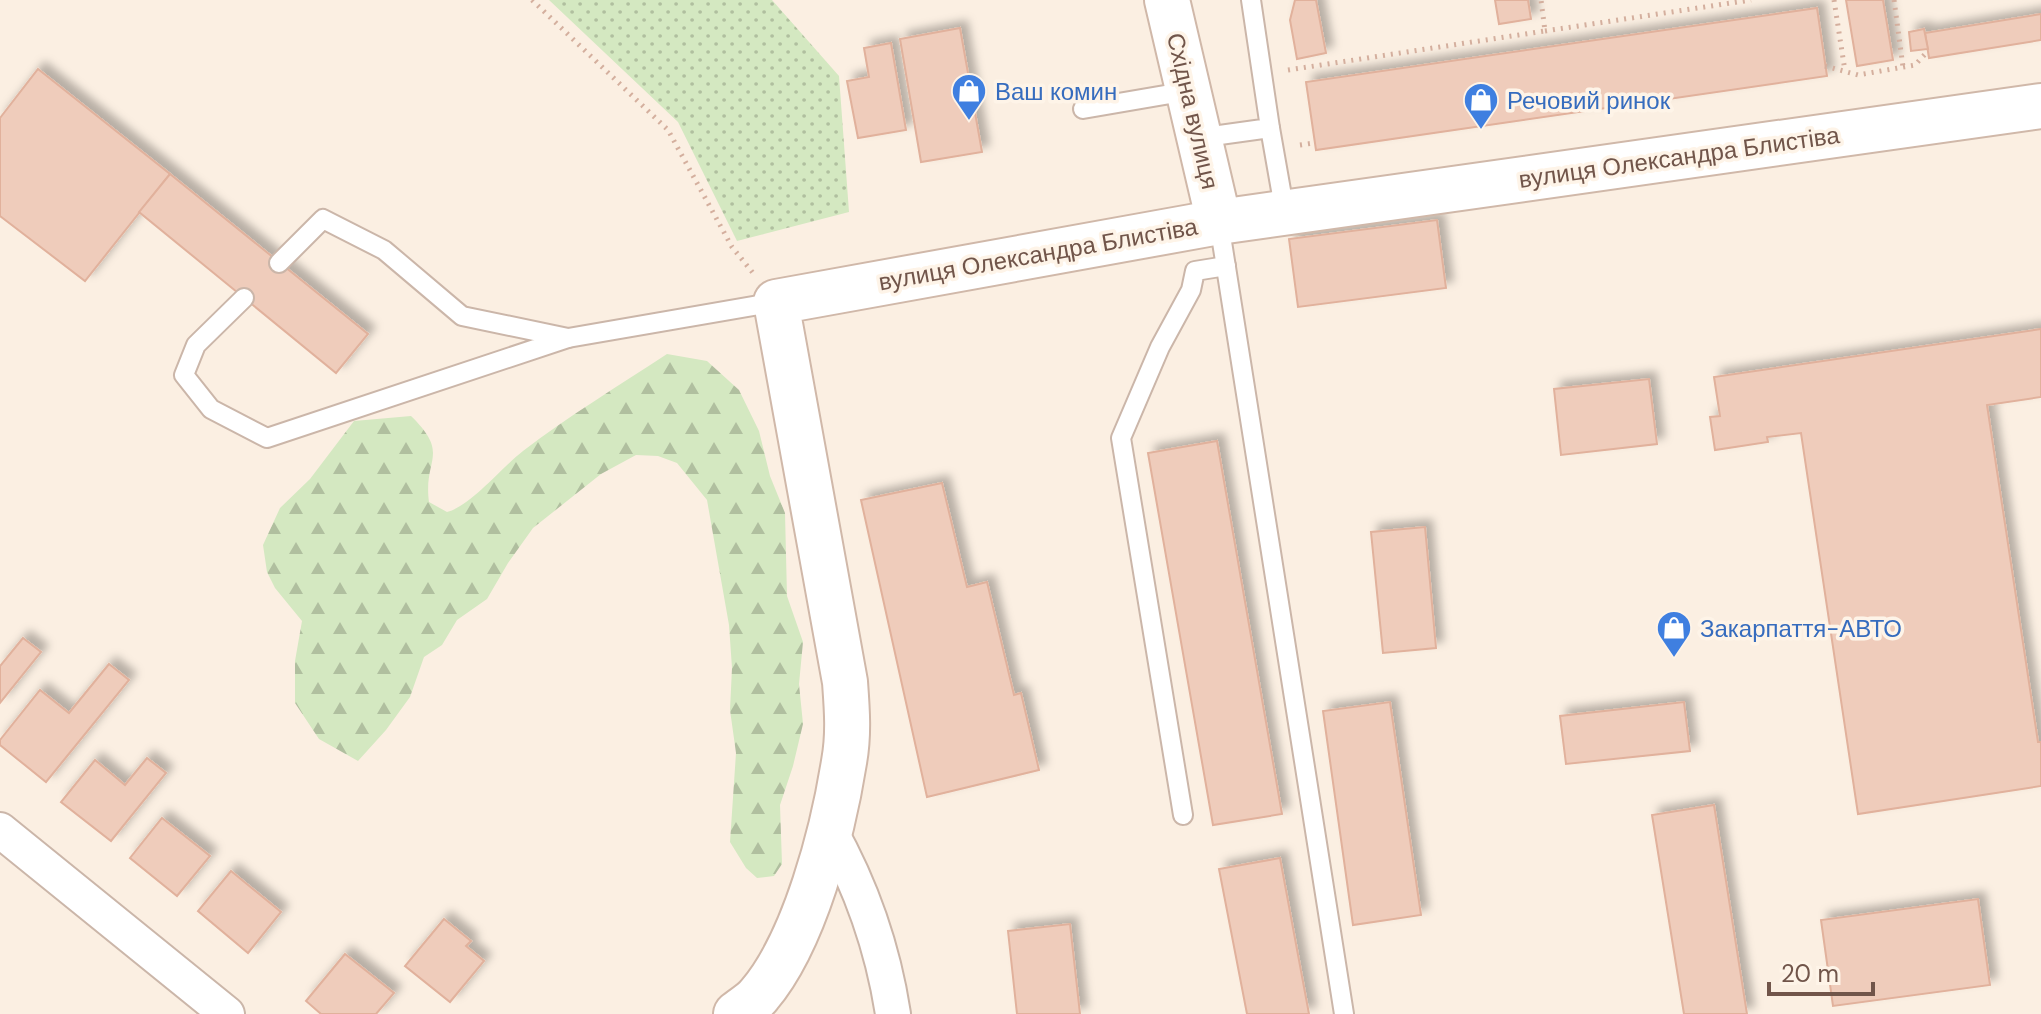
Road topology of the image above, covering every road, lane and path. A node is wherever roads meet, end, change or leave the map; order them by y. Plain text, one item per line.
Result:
1 (532, 0) edge
2 (1167, 0) edge
3 (1251, 0) edge
4 (1541, 0) edge
5 (1751, 0) edge
6 (1834, 0) edge
7 (1894, 0) edge
8 (1545, 31) junction
9 (1928, 51) dead end
10 (1825, 66) dead end
11 (1903, 67) junction
12 (1845, 71) junction
13 (1262, 74) junction
14 (1188, 91) junction
15 (2041, 106) edge
16 (1083, 109) dead end
17 (1270, 128) junction
18 (1198, 138) junction
19 (1285, 213) junction
20 (1219, 222) junction
21 (279, 263) dead end
22 (1226, 266) junction
23 (244, 298) dead end
24 (776, 302) junction
25 (568, 338) junction
26 (1183, 815) dead end
27 (829, 829) junction
28 (0, 830) edge
29 (227, 1014) edge
30 (736, 1014) edge
31 (893, 1014) edge
32 (1344, 1014) edge

1 - 24 path
2 - 14 street, Східна вулиця
3 - 13 lane
4 - 8 path
5 - 8 path
6 - 12 path
7 - 11 path
8 - 13 path
9 - 11 path
10 - 12 path
11 - 12 path
13 - 17 lane
14 - 16 lane
14 - 18 street, Східна вулиця
15 - 19 street, вулиця Олександра Блистіва
17 - 18 lane
17 - 19 lane
18 - 20 street, Східна вулиця
19 - 20 street, вулиця Олександра Блистіва
20 - 22 lane
20 - 24 street, вулиця Олександра Блистіва
21 - 25 lane
22 - 26 lane
22 - 32 lane
23 - 25 lane
24 - 25 lane
24 - 27 street
27 - 30 street
27 - 31 street
28 - 29 street

